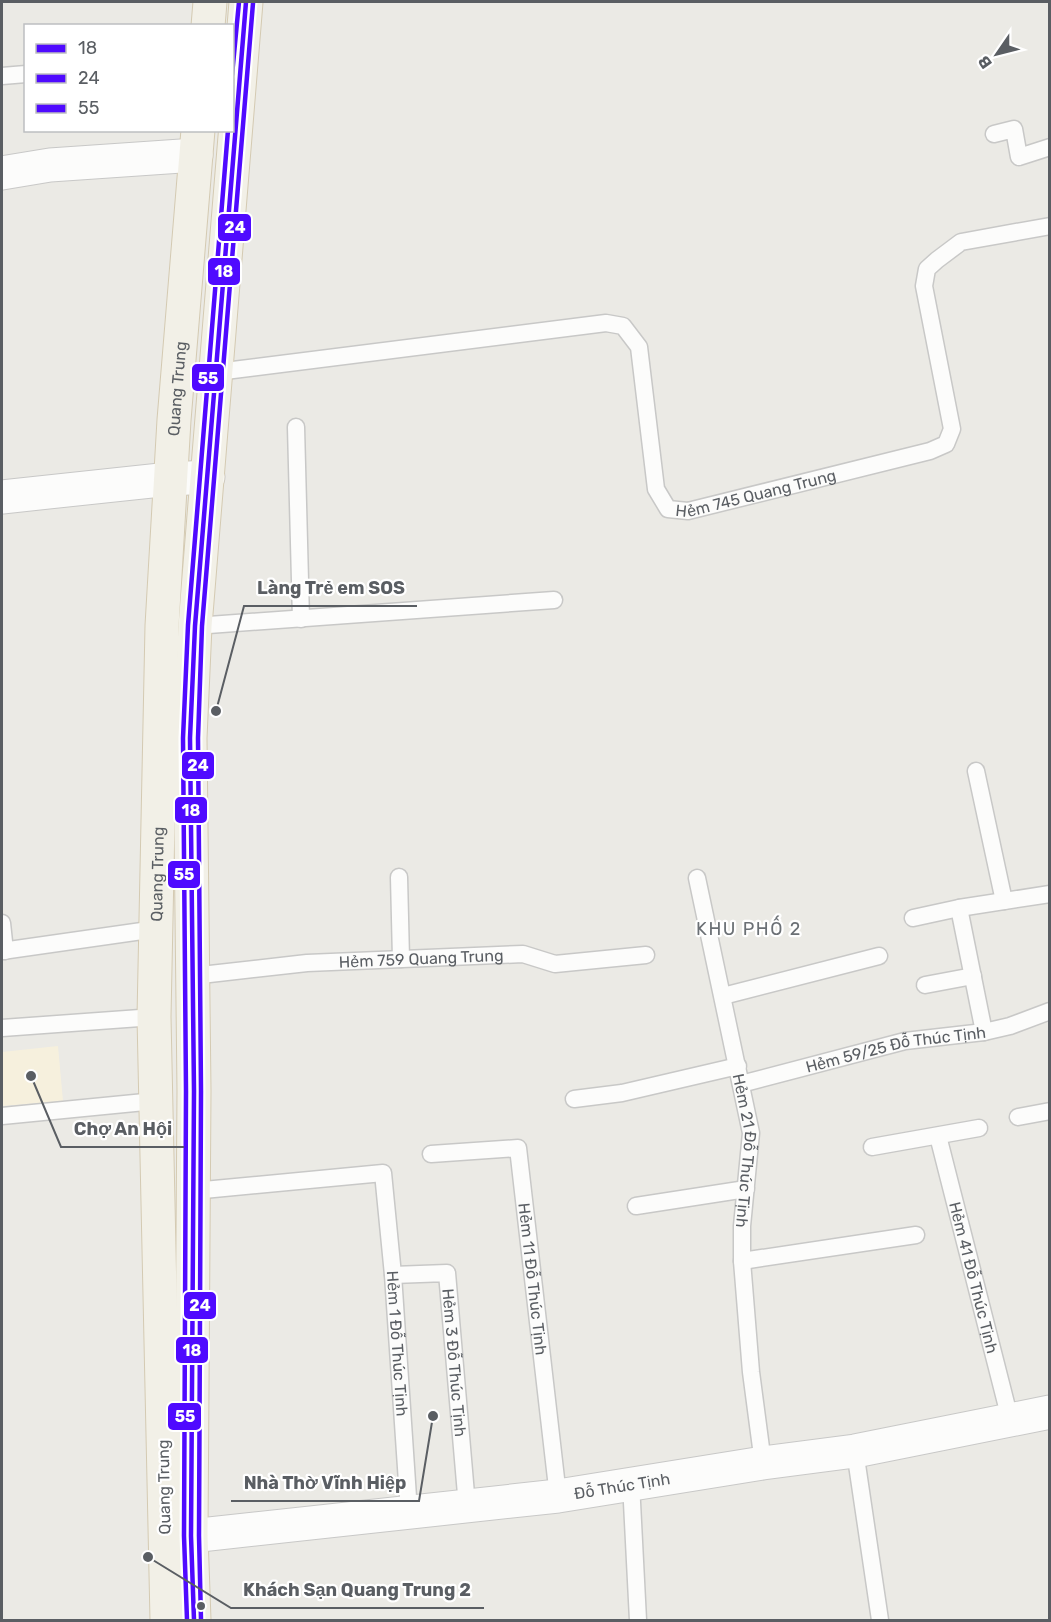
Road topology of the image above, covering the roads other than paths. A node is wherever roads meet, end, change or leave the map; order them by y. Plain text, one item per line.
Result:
1 (210, 2) edge
2 (246, 2) edge
3 (208, 24) edge
4 (24, 74) edge
5 (2, 76) edge
6 (994, 134) dead end
7 (197, 143) edge
8 (1050, 147) edge
9 (2, 173) edge
10 (1050, 226) edge
11 (217, 372) junction
12 (296, 428) dead end
13 (208, 477) junction
14 (171, 479) junction
15 (2, 497) edge
16 (554, 600) dead end
17 (301, 618) junction
18 (162, 626) junction
19 (195, 627) junction
20 (976, 771) dead end
21 (399, 877) dead end
22 (697, 878) dead end
23 (1050, 894) edge
24 (1004, 901) junction
25 (959, 908) junction
26 (913, 918) dead end
27 (2, 923) edge
28 (156, 929) junction
29 (3, 951) edge
30 (646, 955) dead end
31 (879, 957) dead end
32 (401, 959) junction
33 (192, 976) junction
34 (973, 976) junction
35 (925, 985) dead end
36 (723, 996) junction
37 (1050, 1011) edge
38 (154, 1017) junction
39 (2, 1028) edge
40 (984, 1032) junction
41 (738, 1066) junction
42 (741, 1084) junction
43 (574, 1099) dead end
44 (155, 1101) junction
45 (1050, 1110) edge
46 (2, 1116) edge
47 (1018, 1117) dead end
48 (979, 1128) dead end
49 (938, 1136) junction
50 (872, 1147) dead end
51 (431, 1154) dead end
52 (746, 1189) junction
53 (194, 1191) junction
54 (636, 1206) dead end
55 (916, 1235) dead end
56 (742, 1260) junction
57 (393, 1275) junction
58 (1050, 1412) edge
59 (1010, 1419) junction
60 (855, 1451) junction
61 (763, 1463) junction
62 (631, 1483) junction
63 (558, 1496) junction
64 (467, 1506) junction
65 (409, 1512) junction
66 (191, 1536) junction
67 (167, 1620) edge
68 (194, 1620) edge
69 (638, 1620) edge
70 (880, 1620) edge

1 - 3 main road
2 - 11 main road, Quang Trung
4 - 5 lane
6 - 8 lane
7 - 9 street
7 - 14 main road, Quang Trung
10 - 11 lane, Hẻm 745 Quang Trung
11 - 13 main road, Quang Trung
12 - 17 lane
13 - 14 street
13 - 19 main road, Quang Trung
14 - 15 street
14 - 18 main road, Quang Trung
16 - 17 lane
17 - 19 lane
18 - 19 street
18 - 28 main road, Quang Trung
19 - 33 main road, Quang Trung
20 - 24 lane
21 - 32 lane
22 - 36 lane, Hẻm 21 Đỗ Thúc Tịnh
23 - 24 lane
24 - 25 lane
25 - 26 lane
25 - 34 lane
27 - 29 lane
28 - 29 lane
28 - 38 main road, Quang Trung
30 - 32 lane, Hẻm 759 Quang Trung
31 - 36 lane
32 - 33 lane, Hẻm 759 Quang Trung
33 - 53 main road, Quang Trung
34 - 35 lane
34 - 40 lane
36 - 41 lane, Hẻm 21 Đỗ Thúc Tịnh
37 - 40 lane, Hẻm 59/25 Đỗ Thúc Tịnh
38 - 39 lane
38 - 44 main road, Quang Trung
40 - 42 lane, Hẻm 59/25 Đỗ Thúc Tịnh
41 - 42 lane, Hẻm 21 Đỗ Thúc Tịnh
41 - 43 lane
42 - 52 lane, Hẻm 21 Đỗ Thúc Tịnh
44 - 46 lane
44 - 67 main road, Quang Trung
45 - 47 lane
48 - 49 lane
49 - 50 lane
49 - 59 lane, Hẻm 41 Đỗ Thúc Tịnh
51 - 63 lane, Hẻm 11 Đỗ Thúc Tịnh
52 - 54 lane
52 - 56 lane, Hẻm 21 Đỗ Thúc Tịnh
53 - 57 lane, Hẻm 1 Đỗ Thúc Tịnh
53 - 66 main road, Quang Trung
55 - 56 lane
56 - 61 lane, Hẻm 21 Đỗ Thúc Tịnh
57 - 64 lane, Hẻm 3 Đỗ Thúc Tịnh
57 - 65 lane, Hẻm 1 Đỗ Thúc Tịnh
58 - 59 street, Đỗ Thúc Tịnh
59 - 60 street, Đỗ Thúc Tịnh
60 - 61 street, Đỗ Thúc Tịnh
60 - 70 lane
61 - 62 street, Đỗ Thúc Tịnh
62 - 63 street, Đỗ Thúc Tịnh
62 - 69 lane
63 - 64 street, Đỗ Thúc Tịnh
64 - 65 street, Đỗ Thúc Tịnh
65 - 66 street, Đỗ Thúc Tịnh
66 - 68 main road, Quang Trung

